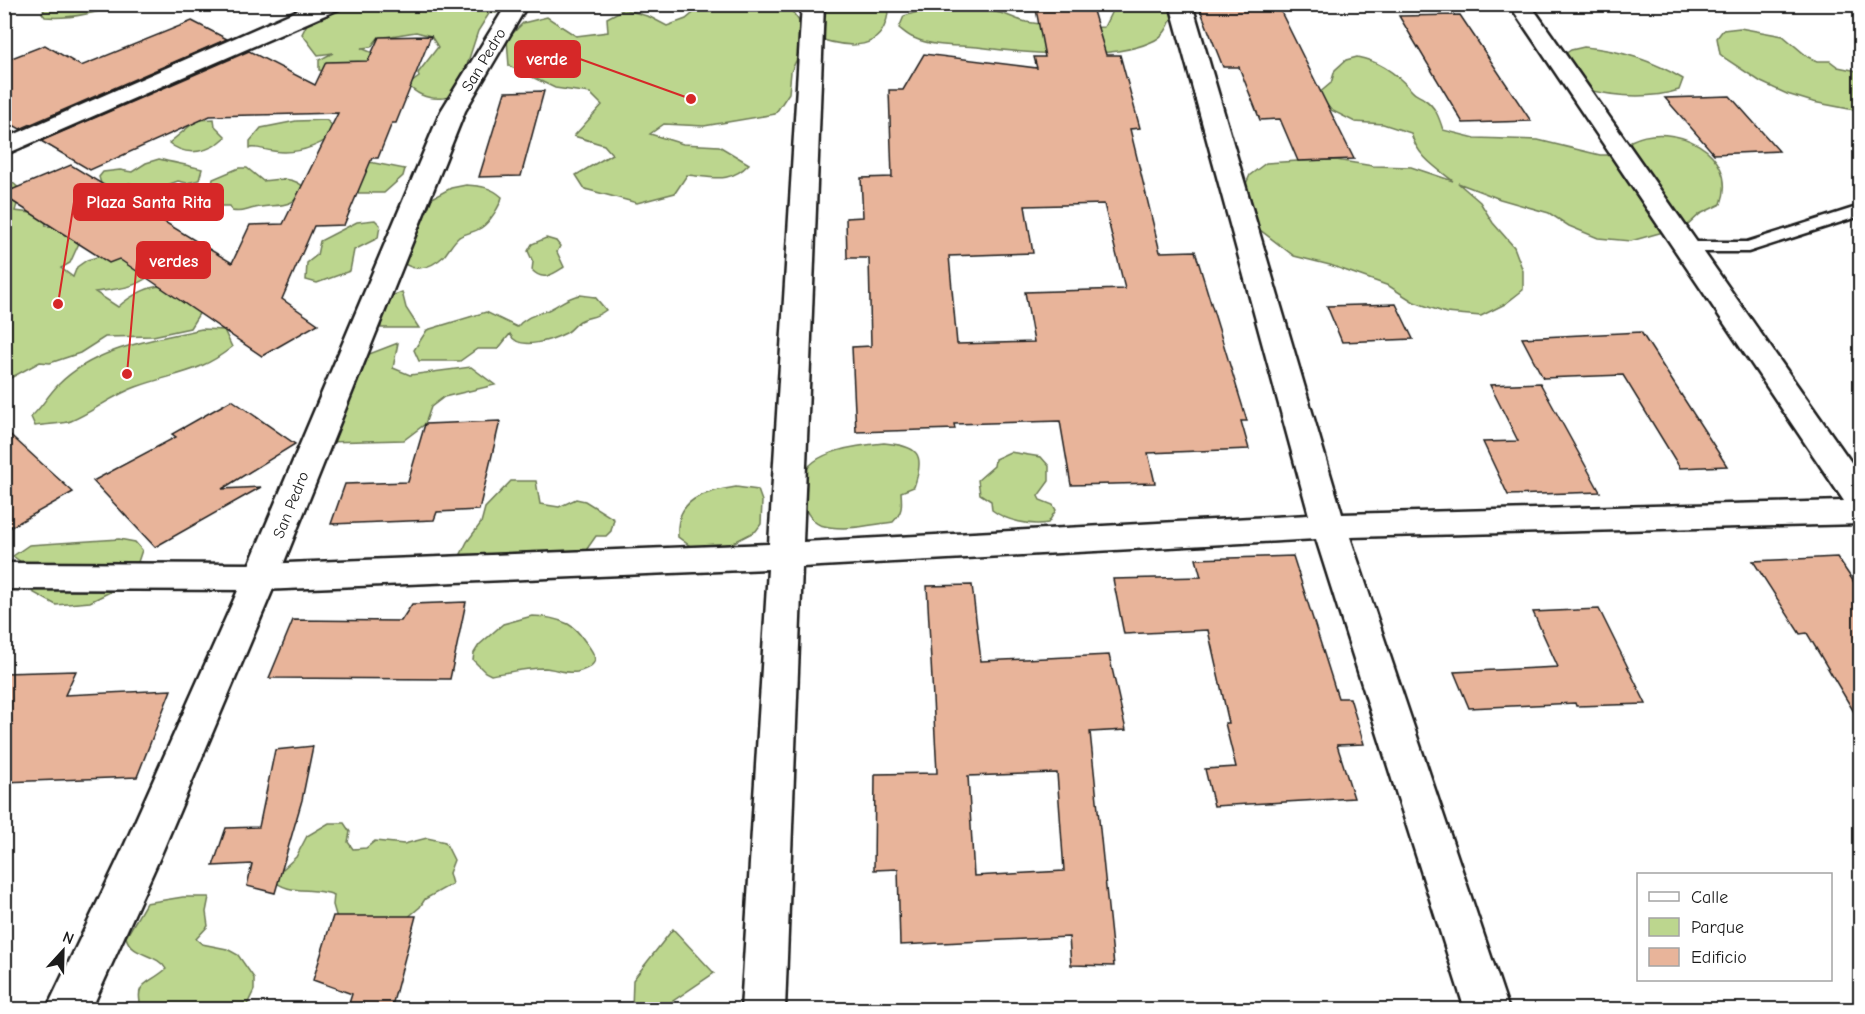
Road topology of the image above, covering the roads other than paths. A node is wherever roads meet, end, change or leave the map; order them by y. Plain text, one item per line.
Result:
1 (331, 4) edge
2 (518, 4) edge
3 (813, 4) edge
4 (1181, 4) edge
5 (1519, 4) edge
6 (4, 148) edge
7 (1860, 211) edge
8 (1687, 247) junction
9 (1860, 499) edge
10 (1860, 512) edge
11 (1329, 526) junction
12 (784, 556) junction
13 (4, 576) edge
14 (261, 576) junction
15 (68, 1010) edge
16 (763, 1010) edge
17 (1487, 1010) edge

1 - 6 street
2 - 14 street, San Pedro
3 - 12 street
4 - 11 street
5 - 8 street
7 - 8 lane
8 - 9 street
10 - 11 street
11 - 12 street
11 - 17 street
12 - 14 street
12 - 16 street
13 - 14 street
14 - 15 street, San Pedro

